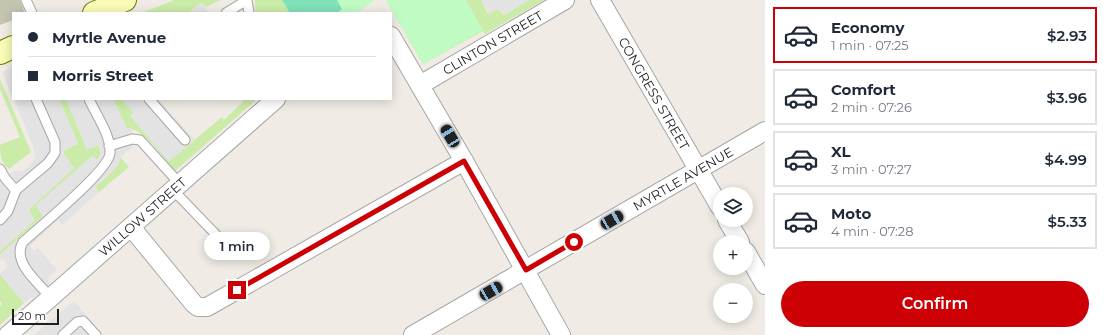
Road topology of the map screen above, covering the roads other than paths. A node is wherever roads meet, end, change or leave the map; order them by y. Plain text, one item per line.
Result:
1 (26, 0) edge
2 (125, 0) edge
3 (247, 0) edge
4 (565, 0) edge
5 (600, 0) edge
6 (32, 12) edge
7 (96, 12) edge
8 (228, 12) edge
9 (249, 12) edge
10 (392, 38) edge
11 (12, 47) edge
12 (0, 53) edge
13 (420, 85) junction
14 (36, 100) edge
15 (89, 100) edge
16 (150, 100) edge
17 (275, 100) edge
18 (765, 131) edge
19 (185, 140) dead end
20 (109, 146) junction
21 (464, 161) junction
22 (0, 169) edge
23 (698, 169) junction
24 (177, 187) junction
25 (16, 192) junction
26 (713, 195) edge
27 (0, 220) edge
28 (132, 227) junction
29 (225, 244) dead end
30 (753, 264) edge
31 (526, 270) junction
32 (765, 285) edge
33 (51, 298) junction
34 (8, 335) edge
35 (63, 335) edge
36 (96, 335) edge
37 (413, 335) edge
38 (561, 335) edge

1 - 6 lane
2 - 7 street
3 - 8 lane
3 - 9 lane
4 - 13 street, CLINTON STREET
5 - 23 street, CONGRESS STREET
10 - 13 street
11 - 12 street
13 - 21 street
14 - 25 lane
15 - 20 lane
16 - 19 lane
17 - 24 street, WILLOW STREET
18 - 23 street, MYRTLE AVENUE
20 - 24 lane
20 - 33 lane
21 - 28 street
21 - 31 street
22 - 25 lane
23 - 26 street, CONGRESS STREET
23 - 31 street, MYRTLE AVENUE
24 - 28 street, WILLOW STREET
24 - 29 lane
25 - 27 lane
28 - 33 street, WILLOW STREET
30 - 32 street
31 - 37 street, MYRTLE AVENUE
31 - 38 street
33 - 34 street, WILLOW STREET
35 - 36 lane

